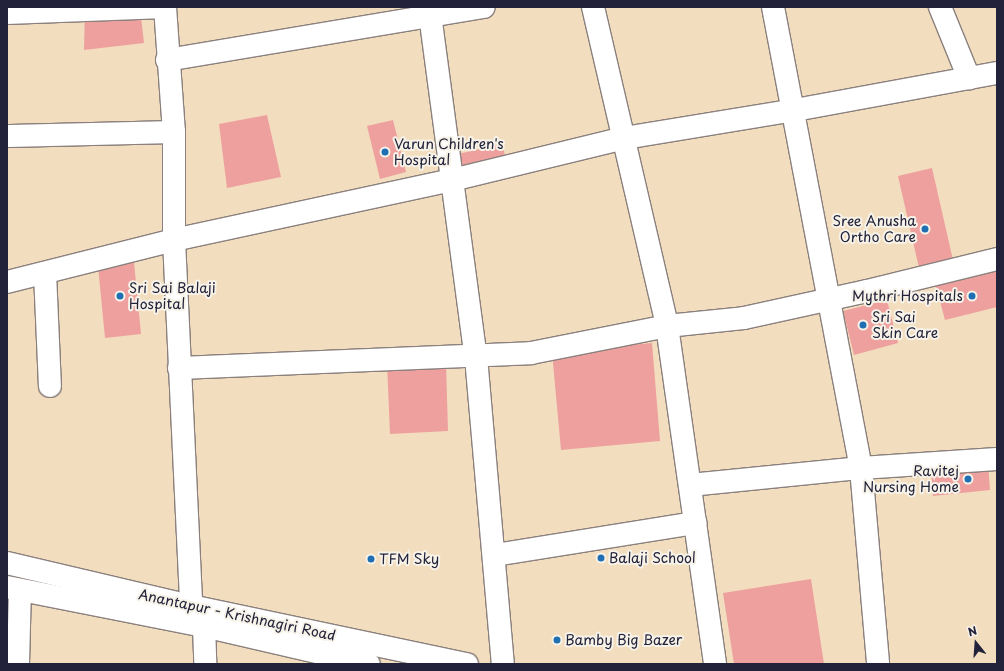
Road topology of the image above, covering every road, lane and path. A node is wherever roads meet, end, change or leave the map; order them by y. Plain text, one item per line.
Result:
1 (166, 7) edge
2 (484, 7) edge
3 (593, 7) edge
4 (773, 7) edge
5 (940, 7) edge
6 (429, 12) edge
7 (7, 13) edge
8 (167, 60) junction
9 (997, 73) edge
10 (969, 78) junction
11 (795, 110) junction
12 (174, 132) junction
13 (7, 136) edge
14 (624, 138) junction
15 (452, 180) junction
16 (174, 240) junction
17 (997, 258) edge
18 (45, 273) junction
19 (7, 282) edge
20 (828, 300) junction
21 (667, 326) junction
22 (476, 357) junction
23 (179, 368) junction
24 (50, 386) dead end
25 (997, 459) edge
26 (861, 468) junction
27 (690, 485) junction
28 (695, 523) junction
29 (495, 555) junction
30 (7, 563) edge
31 (14, 589) edge
32 (192, 606) junction
33 (204, 626) junction
34 (18, 664) edge
35 (205, 664) edge
36 (369, 664) edge
37 (467, 664) edge
38 (503, 664) edge
39 (715, 664) edge
40 (878, 664) edge

1 - 7 street
1 - 8 street
2 - 6 street
3 - 14 street
4 - 11 street
5 - 10 street
6 - 8 street
6 - 15 street
8 - 12 street
9 - 10 street
10 - 11 street
11 - 14 street
11 - 20 street
12 - 13 street
12 - 16 street
14 - 15 street
14 - 21 street
15 - 16 street
15 - 22 street
16 - 18 street
16 - 23 street
17 - 20 street
18 - 19 street
18 - 24 street
20 - 21 street
20 - 26 street
21 - 22 street
21 - 27 street
22 - 23 street
22 - 29 street
23 - 32 street
25 - 26 street
26 - 27 street
26 - 40 street
27 - 28 street
28 - 29 street
28 - 39 street
29 - 38 street
30 - 32 street, Anantapur - Krishnagiri Road
31 - 33 street, Anantapur - Krishnagiri Road
31 - 34 street
32 - 37 street, Anantapur - Krishnagiri Road
33 - 35 street
33 - 36 street, Anantapur - Krishnagiri Road

